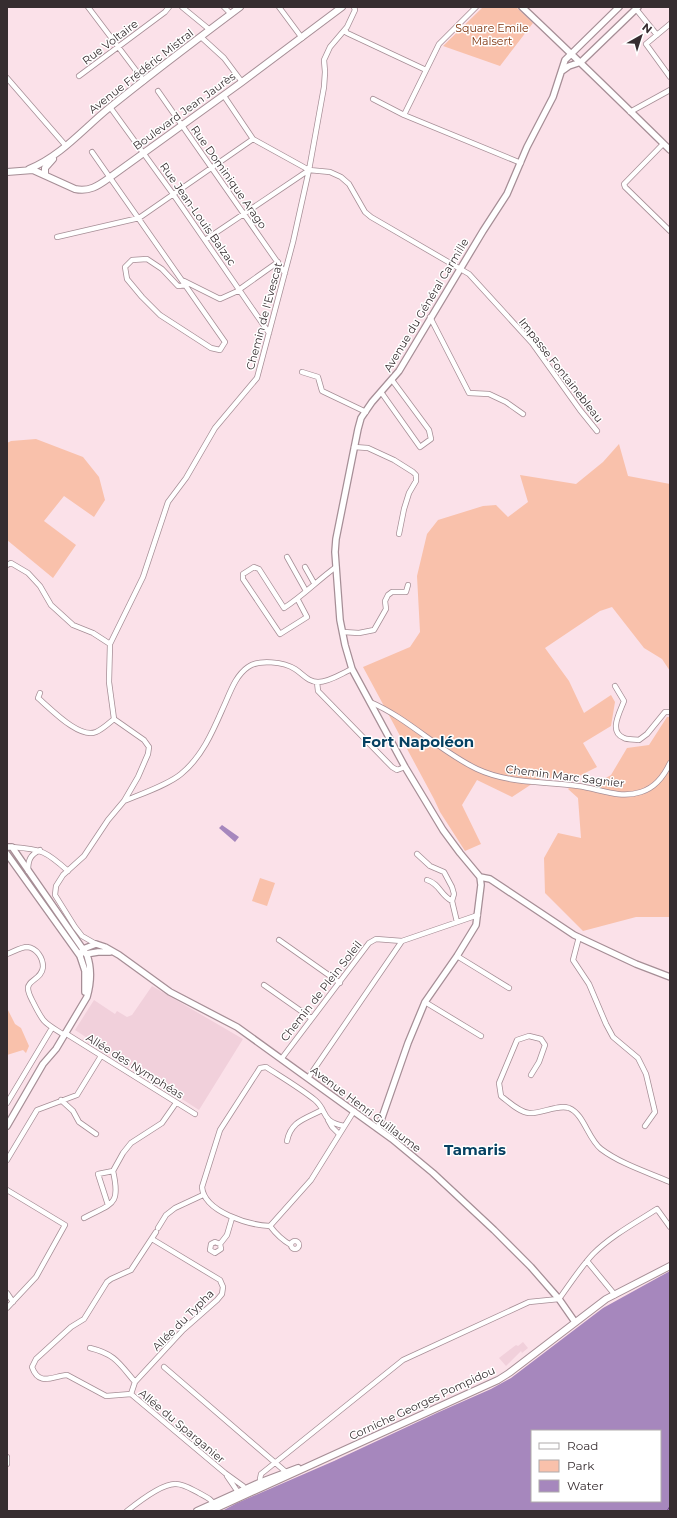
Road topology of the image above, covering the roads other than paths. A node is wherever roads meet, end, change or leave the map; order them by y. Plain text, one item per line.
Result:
1 (88, 7) edge
2 (169, 7) edge
3 (182, 7) edge
4 (224, 7) edge
5 (240, 7) edge
6 (279, 7) edge
7 (476, 7) edge
8 (522, 7) edge
9 (619, 7) edge
10 (340, 8) edge
11 (355, 8) edge
12 (636, 8) edge
13 (231, 14) junction
14 (670, 26) edge
15 (210, 30) junction
16 (345, 30) junction
17 (657, 35) junction
18 (201, 37) junction
19 (302, 38) junction
20 (119, 47) junction
21 (572, 53) junction
22 (581, 62) junction
23 (426, 70) junction
24 (561, 71) junction
25 (79, 76) dead end
26 (670, 77) edge
27 (7, 78) edge
28 (144, 81) junction
29 (242, 82) junction
30 (670, 90) edge
31 (158, 91) dead end
32 (224, 96) junction
33 (373, 100) dead end
34 (110, 107) junction
35 (630, 112) junction
36 (404, 115) junction
37 (182, 125) junction
38 (253, 139) junction
39 (664, 144) junction
40 (66, 146) junction
41 (670, 150) edge
42 (92, 152) dead end
43 (143, 153) junction
44 (56, 154) junction
45 (521, 163) junction
46 (212, 168) junction
47 (28, 169) junction
48 (309, 170) junction
49 (7, 172) edge
50 (45, 175) junction
51 (110, 178) junction
52 (173, 194) junction
53 (244, 214) junction
54 (139, 218) junction
55 (670, 231) edge
56 (57, 237) dead end
57 (206, 240) junction
58 (278, 262) junction
59 (461, 268) junction
60 (285, 273) junction
61 (184, 283) junction
62 (240, 290) junction
63 (430, 317) junction
64 (269, 333) junction
65 (302, 372) dead end
66 (392, 380) junction
67 (381, 392) junction
68 (366, 412) junction
69 (523, 414) dead end
70 (597, 431) dead end
71 (354, 447) junction
72 (399, 534) dead end
73 (287, 557) dead end
74 (7, 565) edge
75 (305, 567) dead end
76 (336, 567) junction
77 (314, 583) junction
78 (408, 585) dead end
79 (306, 591) junction
80 (298, 600) junction
81 (343, 632) junction
82 (110, 644) junction
83 (352, 669) junction
84 (317, 682) junction
85 (615, 686) dead end
86 (40, 693) dead end
87 (370, 702) junction
88 (670, 712) edge
89 (114, 718) junction
90 (670, 763) edge
91 (405, 767) junction
92 (124, 801) junction
93 (10, 847) edge
94 (40, 850) junction
95 (7, 854) edge
96 (417, 854) dead end
97 (28, 871) junction
98 (68, 871) junction
99 (480, 877) junction
100 (427, 880) dead end
101 (452, 901) junction
102 (478, 915) junction
103 (457, 922) junction
104 (579, 937) junction
105 (279, 940) dead end
106 (402, 940) junction
107 (96, 944) junction
108 (81, 952) junction
109 (113, 952) junction
110 (7, 954) edge
111 (87, 955) junction
112 (458, 956) junction
113 (670, 977) edge
114 (340, 982) junction
115 (264, 985) dead end
116 (509, 988) dead end
117 (425, 1002) junction
118 (74, 1018) junction
119 (311, 1018) junction
120 (52, 1028) junction
121 (65, 1034) junction
122 (481, 1036) dead end
123 (101, 1056) junction
124 (282, 1058) junction
125 (531, 1075) dead end
126 (308, 1078) junction
127 (61, 1100) junction
128 (7, 1103) edge
129 (176, 1103) junction
130 (322, 1110) junction
131 (354, 1111) junction
132 (195, 1114) dead end
133 (327, 1119) junction
134 (7, 1126) edge
135 (344, 1126) junction
136 (646, 1126) dead end
137 (378, 1129) junction
138 (96, 1134) dead end
139 (339, 1134) junction
140 (287, 1141) dead end
141 (7, 1160) edge
142 (113, 1171) junction
143 (670, 1182) edge
144 (7, 1190) edge
145 (203, 1195) junction
146 (108, 1205) junction
147 (84, 1218) dead end
148 (232, 1218) junction
149 (270, 1226) junction
150 (670, 1227) edge
151 (152, 1239) junction
152 (220, 1244) dead end
153 (291, 1245) dead end
154 (587, 1261) junction
155 (670, 1266) edge
156 (7, 1293) edge
157 (615, 1294) junction
158 (559, 1299) junction
159 (13, 1302) junction
160 (7, 1308) edge
161 (575, 1322) junction
162 (90, 1348) dead end
163 (164, 1367) dead end
164 (135, 1382) junction
165 (131, 1394) junction
166 (7, 1457) edge
167 (276, 1462) junction
168 (7, 1464) edge
169 (309, 1465) junction
170 (286, 1472) junction
171 (225, 1473) junction
172 (262, 1485) junction
173 (246, 1491) junction
174 (239, 1494) junction
175 (215, 1505) junction
176 (127, 1511) edge
177 (197, 1511) edge
178 (210, 1511) edge

1 - 20 street
2 - 20 street, Rue Voltaire
3 - 15 street
4 - 13 street
5 - 13 main road, Avenue Frédéric Mistral
6 - 19 street
7 - 23 street
8 - 21 street
9 - 21 street, Avenue du Général Carmille
10 - 19 main road, Boulevard Jean Jaurès
11 - 16 street, Chemin de l'Evescat
12 - 17 street
12 - 22 street
13 - 15 main road, Avenue Frédéric Mistral
14 - 17 street
15 - 18 main road, Avenue Frédéric Mistral
16 - 23 street
16 - 48 street, Chemin de l'Evescat
17 - 26 street
18 - 28 main road, Avenue Frédéric Mistral
18 - 29 street
19 - 29 main road, Boulevard Jean Jaurès
20 - 25 street, Rue Voltaire
20 - 28 street
21 - 22 street
21 - 24 street, Avenue du Général Carmille
22 - 24 street
22 - 35 street
23 - 36 street
24 - 45 street, Avenue du Général Carmille
27 - 40 street
28 - 34 main road, Avenue Frédéric Mistral
29 - 32 main road, Boulevard Jean Jaurès
30 - 35 street
31 - 37 street, Rue Dominique Arago
32 - 37 main road, Boulevard Jean Jaurès
32 - 38 street
33 - 36 street
34 - 40 main road, Avenue Frédéric Mistral
34 - 43 street, Rue Jean-Louis Balzac
35 - 39 street
36 - 45 street
37 - 43 main road, Boulevard Jean Jaurès
37 - 46 street, Rue Dominique Arago
38 - 46 street
38 - 48 street
39 - 41 street
39 - 55 street
40 - 44 main road, Avenue Frédéric Mistral
42 - 51 street
43 - 51 main road, Boulevard Jean Jaurès
43 - 52 street, Rue Jean-Louis Balzac
44 - 47 main road, Avenue Frédéric Mistral
44 - 50 main road, Avenue Frédéric Mistral
45 - 59 street, Avenue du Général Carmille
46 - 52 street
46 - 53 street, Rue Dominique Arago
47 - 49 main road
47 - 50 main road, Boulevard Jean Jaurès
48 - 53 street
48 - 59 street, Impasse Fontainebleau
48 - 60 street, Chemin de l'Evescat
50 - 51 main road, Boulevard Jean Jaurès
51 - 54 street
52 - 54 street
52 - 57 street, Rue Jean-Louis Balzac
53 - 57 street
53 - 58 street, Rue Dominique Arago
54 - 56 street
54 - 61 street
57 - 62 street, Rue Jean-Louis Balzac
58 - 60 street, Rue Dominique Arago
58 - 62 street
59 - 63 street, Avenue du Général Carmille
59 - 70 street, Impasse Fontainebleau
60 - 64 street, Chemin de l'Evescat
61 - 61 street
61 - 62 street
62 - 64 street, Rue Jean-Louis Balzac
63 - 66 street, Avenue du Général Carmille
63 - 69 street
64 - 82 street, Chemin de l'Evescat
65 - 68 street
66 - 67 street, Avenue du Général Carmille
66 - 67 street
67 - 68 street, Avenue du Général Carmille
68 - 71 street, Avenue du Général Carmille
71 - 72 street
71 - 76 street, Avenue du Général Carmille
73 - 79 street
74 - 82 street
75 - 77 street
76 - 77 street
76 - 81 street, Avenue du Général Carmille
77 - 79 street
78 - 81 street
79 - 80 street
80 - 80 street
81 - 83 street, Avenue du Général Carmille
82 - 89 street, Chemin de l'Evescat
83 - 84 street
83 - 87 street, Avenue du Général Carmille
84 - 91 street
84 - 92 street
85 - 88 street
86 - 89 street
87 - 90 street, Chemin Marc Sagnier
87 - 91 street, Avenue du Général Carmille
89 - 92 street
91 - 99 street, Avenue du Général Carmille
92 - 98 street
93 - 94 street
93 - 97 street
94 - 97 street
94 - 98 street
95 - 108 street
96 - 101 street
97 - 108 street
98 - 107 street, Avenue Henri Guillaume
99 - 102 street
99 - 104 street
100 - 101 street
101 - 103 street
102 - 103 street
102 - 112 street
103 - 106 street
104 - 113 street
104 - 136 street
105 - 114 street
106 - 114 street, Chemin de Plein Soleil
106 - 126 street
107 - 108 street
107 - 109 street, Avenue Henri Guillaume
108 - 111 street
108 - 118 street
109 - 111 street
109 - 124 street, Avenue Henri Guillaume
110 - 120 street, Allée des Nymphéas
111 - 118 street
112 - 116 street
112 - 117 street
114 - 119 street, Chemin de Plein Soleil
115 - 119 street
117 - 122 street
117 - 137 street
118 - 121 street
119 - 124 street, Chemin de Plein Soleil
120 - 121 street, Allée des Nymphéas
120 - 128 street
121 - 123 street, Allée des Nymphéas
121 - 134 street
123 - 127 street
123 - 129 street, Allée des Nymphéas
124 - 126 street, Avenue Henri Guillaume
125 - 143 street
126 - 131 street, Avenue Henri Guillaume
127 - 138 street
127 - 141 street
129 - 132 street, Allée des Nymphéas
129 - 142 street
130 - 133 street
130 - 140 street
130 - 145 street
131 - 135 street
131 - 137 street, Avenue Henri Guillaume
133 - 135 street
133 - 139 street
135 - 139 street
137 - 158 street, Avenue Henri Guillaume
139 - 149 street
142 - 146 street
142 - 146 street
144 - 159 street
145 - 148 street
145 - 151 street
146 - 147 street
148 - 149 street
148 - 152 street
149 - 153 street
150 - 154 street
151 - 164 street, Allée du Typha
151 - 165 street, Allée du Sparganier
154 - 157 street
154 - 158 street
155 - 157 main road, Corniche Georges Pompidou
156 - 159 street
157 - 161 main road, Corniche Georges Pompidou
158 - 161 street, Avenue Henri Guillaume
158 - 167 street
159 - 160 street
161 - 169 main road, Corniche Georges Pompidou
162 - 164 street
163 - 167 street
164 - 165 street, Allée du Typha
165 - 171 street, Allée du Sparganier
166 - 168 street
167 - 170 street
167 - 172 street
169 - 170 main road, Corniche Georges Pompidou
169 - 172 main road, Corniche Georges Pompidou
170 - 172 main road, Corniche Georges Pompidou
171 - 173 street, Allée du Sparganier
171 - 174 street, Allée du Sparganier
172 - 173 main road, Corniche Georges Pompidou
173 - 174 main road, Corniche Georges Pompidou
174 - 175 main road, Corniche Georges Pompidou
175 - 176 street
175 - 177 main road, Corniche Georges Pompidou
175 - 178 main road, Corniche Georges Pompidou

